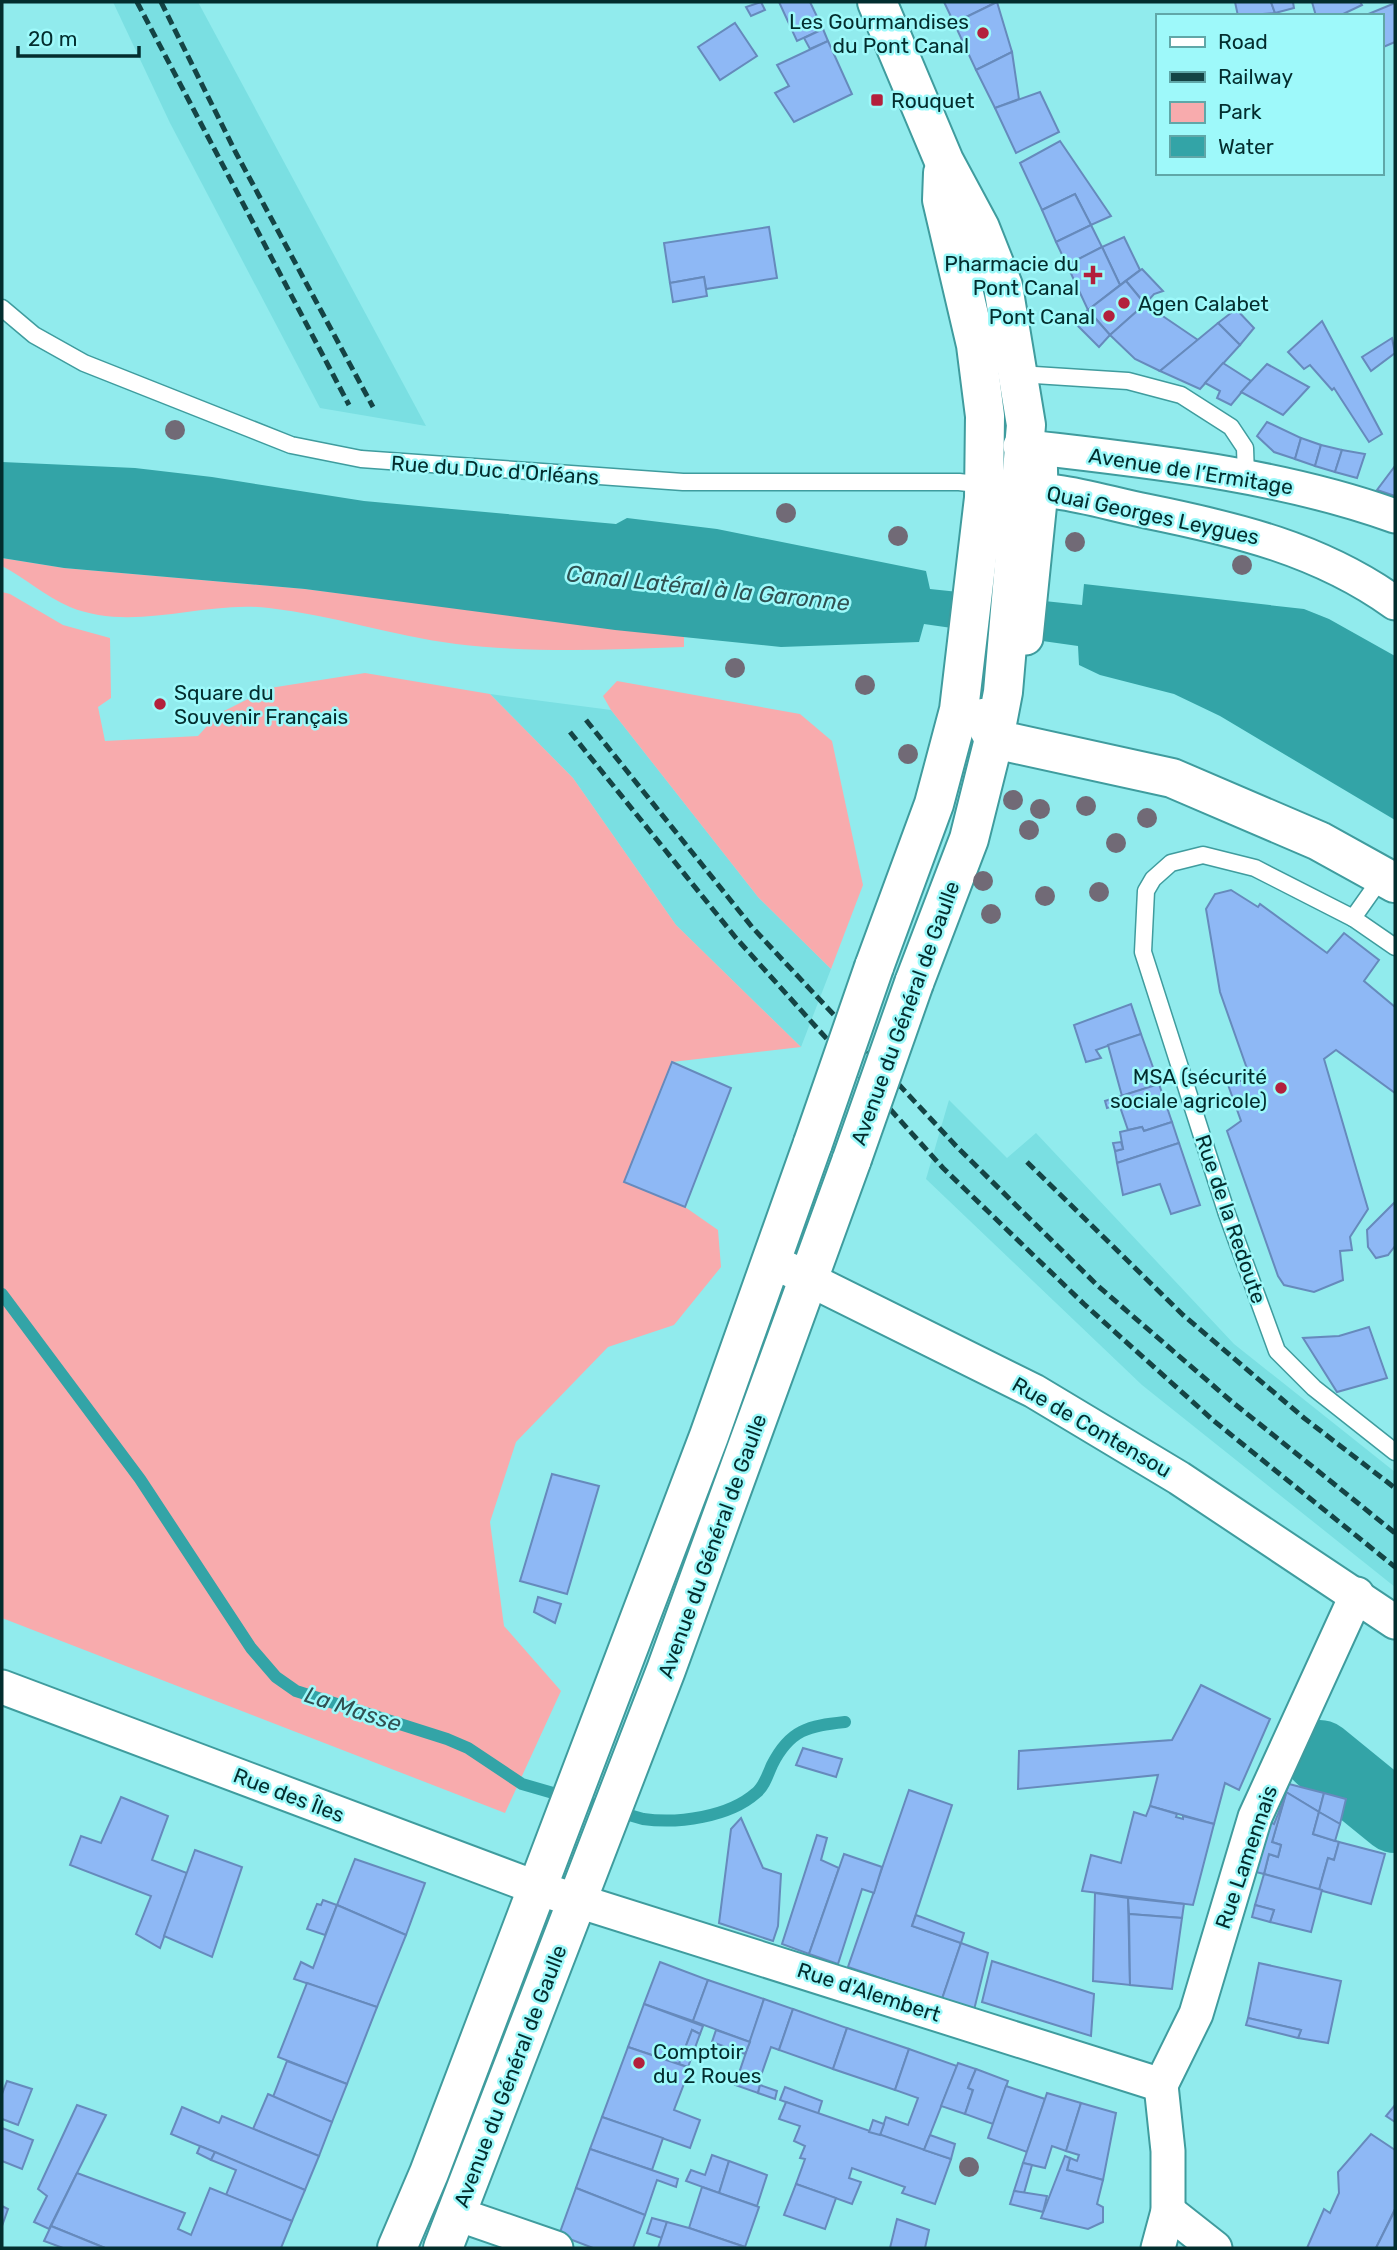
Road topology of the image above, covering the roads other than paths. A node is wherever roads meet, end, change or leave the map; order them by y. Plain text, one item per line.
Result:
1 (877, 2) edge
2 (944, 161) junction
3 (948, 224) junction
4 (2, 308) edge
5 (1007, 374) junction
6 (1023, 447) junction
7 (1246, 476) junction
8 (1017, 494) junction
9 (1395, 516) edge
10 (1395, 603) edge
11 (994, 722) junction
12 (1390, 879) edge
13 (1353, 918) junction
14 (1395, 947) edge
15 (772, 1261) junction
16 (810, 1282) junction
17 (1395, 1452) edge
18 (1357, 1594) junction
19 (1395, 1622) edge
20 (2, 1687) edge
21 (531, 1876) junction
22 (581, 1890) junction
23 (1161, 2085) junction
24 (1168, 2211) junction
25 (457, 2214) junction
26 (397, 2248) edge
27 (443, 2248) edge
28 (556, 2248) edge
29 (1158, 2248) edge
30 (1215, 2248) edge

1 - 2 main road
2 - 3 main road
2 - 5 main road
3 - 5 main road
3 - 8 main road
4 - 8 lane, Rue du Duc d'Orléans
5 - 6 main road
5 - 7 lane
6 - 7 street, Avenue de l’Ermitage
6 - 8 main road
7 - 9 street, Avenue de l’Ermitage
8 - 10 street, Quai Georges Leygues
8 - 11 main road, Avenue du Général de Gaulle
11 - 12 main road
11 - 15 main road, Avenue du Général de Gaulle, bridge
11 - 16 main road, Avenue du Général de Gaulle, bridge
12 - 13 lane
13 - 14 lane, Rue de la Redoute
13 - 17 lane, Rue de la Redoute
15 - 16 street, Rue de Contensou
15 - 21 main road, Avenue du Général de Gaulle
16 - 18 street, Rue de Contensou
16 - 22 main road, Avenue du Général de Gaulle
18 - 19 street, Rue de Contensou
18 - 23 street, Rue Lamennais
20 - 21 street, Rue des Îles
21 - 22 street, Rue des Îles
21 - 26 main road, Avenue du Général de Gaulle
22 - 23 street, Rue d'Alembert
22 - 25 main road, Avenue du Général de Gaulle
23 - 24 street
24 - 29 street
24 - 30 street
25 - 27 main road, Avenue du Général de Gaulle
25 - 28 street

